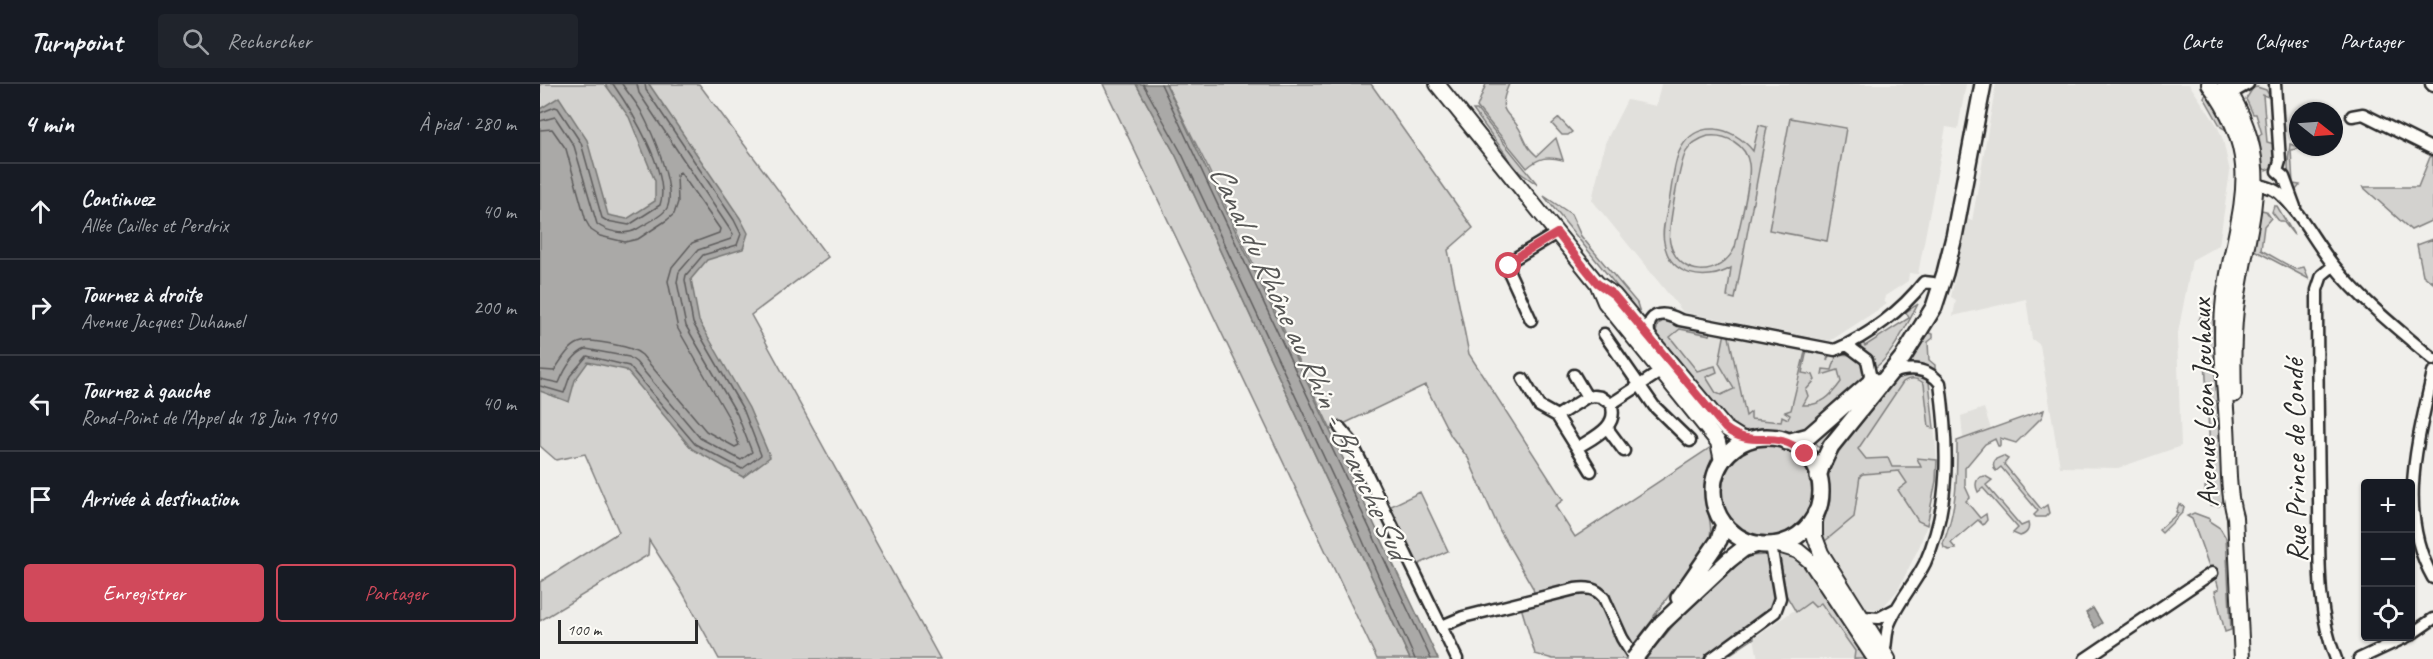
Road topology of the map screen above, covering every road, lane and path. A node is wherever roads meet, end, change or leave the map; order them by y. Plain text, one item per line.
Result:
1 (1437, 84) edge
2 (1974, 84) edge
3 (1983, 84) edge
4 (2209, 84) edge
5 (2248, 84) edge
6 (2275, 84) edge
7 (2226, 93) edge
8 (2352, 116) dead end
9 (2433, 149) edge
10 (2277, 171) junction
11 (2255, 185) junction
12 (2298, 213) junction
13 (1557, 233) junction
14 (2333, 266) junction
15 (1597, 283) junction
16 (1933, 283) junction
17 (1531, 320) dead end
18 (1604, 334) dead end
19 (1650, 339) junction
20 (1847, 345) junction
21 (2433, 359) edge
22 (1666, 368) junction
23 (2433, 372) edge
24 (1889, 374) junction
25 (1574, 375) dead end
26 (1523, 380) dead end
27 (1868, 385) junction
28 (1640, 386) junction
29 (1587, 397) junction
30 (1611, 404) junction
31 (1557, 416) junction
32 (1340, 428) dead end
33 (1607, 428) junction
34 (1750, 440) junction
35 (1689, 441) dead end
36 (1787, 442) junction
37 (1577, 448) junction
38 (1624, 451) dead end
39 (1722, 461) junction
40 (1591, 471) dead end
41 (1818, 477) junction
42 (1815, 513) junction
43 (1724, 524) junction
44 (1768, 545) junction
45 (2212, 573) dead end
46 (2433, 578) edge
47 (1896, 609) junction
48 (1863, 617) junction
49 (2433, 619) edge
50 (1665, 620) junction
51 (1442, 626) junction
52 (2415, 632) edge
53 (2398, 641) edge
54 (1881, 658) edge
55 (1457, 659) edge
56 (1634, 659) edge
57 (1711, 659) edge
58 (2085, 659) edge
59 (2242, 659) edge
60 (2336, 659) edge
61 (2359, 659) edge

1 - 13 main road
2 - 16 main road
3 - 24 main road
4 - 7 main road, Avenue Léon Jouhaux
5 - 7 street
6 - 10 street
7 - 11 main road, Avenue Léon Jouhaux
8 - 9 street
10 - 11 street
10 - 12 street
11 - 12 street
11 - 59 main road, Avenue Léon Jouhaux
12 - 14 street
13 - 15 main road
13 - 17 street
14 - 21 street
14 - 60 street, Rue Prince de Condé
15 - 19 main road
15 - 22 main road
16 - 20 street
16 - 27 main road
18 - 28 street
19 - 20 street
19 - 22 main road
20 - 27 street
22 - 28 street
22 - 34 main road
22 - 39 main road
23 - 46 street
24 - 41 main road
24 - 47 street
25 - 29 street
26 - 31 street
27 - 36 main road
28 - 30 street
28 - 35 street
29 - 30 street
29 - 31 street
30 - 33 street
31 - 37 street
32 - 51 street
33 - 37 street
33 - 38 street
34 - 36 main road
34 - 39 main road
36 - 41 main road
37 - 40 street
39 - 43 main road
41 - 42 main road
42 - 44 main road
42 - 48 main road
43 - 44 main road
43 - 50 main road
44 - 50 main road
44 - 54 main road
44 - 57 street
45 - 58 street
47 - 48 street
47 - 54 street
48 - 54 main road
49 - 52 street
50 - 56 main road, bridge
51 - 55 street
51 - 56 street
53 - 61 street

